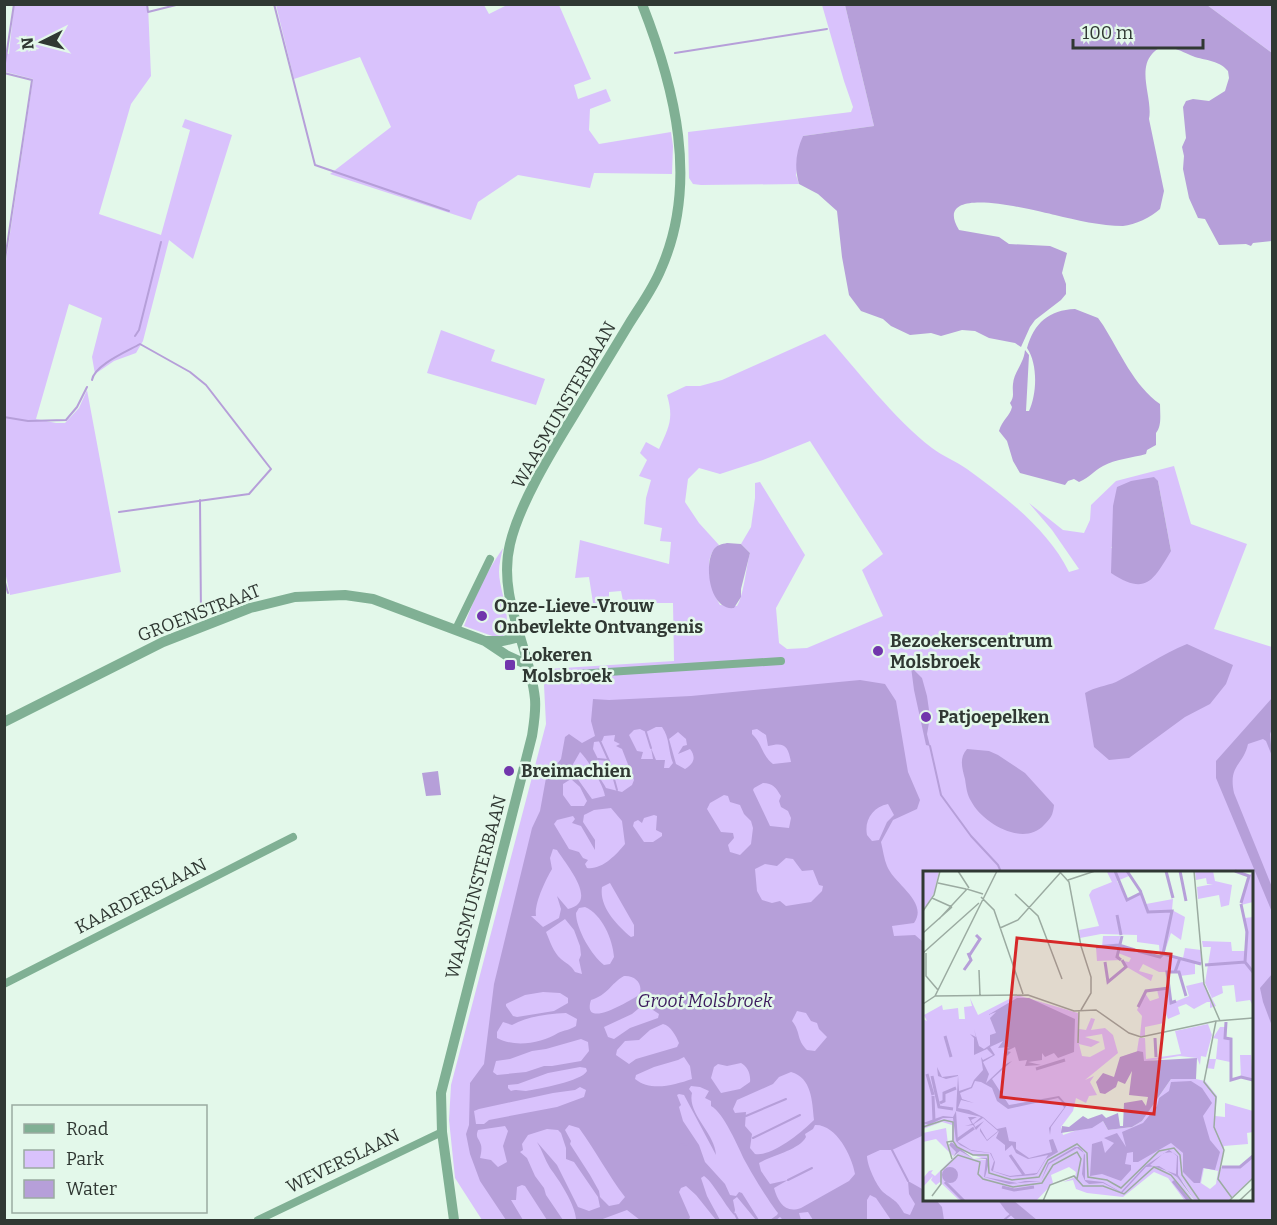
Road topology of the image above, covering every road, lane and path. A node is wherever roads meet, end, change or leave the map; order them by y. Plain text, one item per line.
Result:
1 (642, 4) edge
2 (490, 559) dead end
3 (456, 629) junction
4 (520, 637) junction
5 (484, 641) junction
6 (781, 661) dead end
7 (528, 665) junction
8 (530, 677) junction
9 (4, 722) edge
10 (293, 837) dead end
11 (4, 984) edge
12 (442, 1132) junction
13 (258, 1221) edge
14 (454, 1221) edge

1 - 4 street, WAASMUNSTERBAAN
2 - 3 street
3 - 5 street, GROENSTRAAT
3 - 9 street, GROENSTRAAT
4 - 5 street, GROENSTRAAT
4 - 7 street, WAASMUNSTERBAAN
5 - 7 street, GROENSTRAAT
6 - 8 street
7 - 8 street, WAASMUNSTERBAAN
8 - 12 street, WAASMUNSTERBAAN
10 - 11 street, KAARDERSLAAN
12 - 13 street, WEVERSLAAN
12 - 14 street, WAASMUNSTERBAAN

